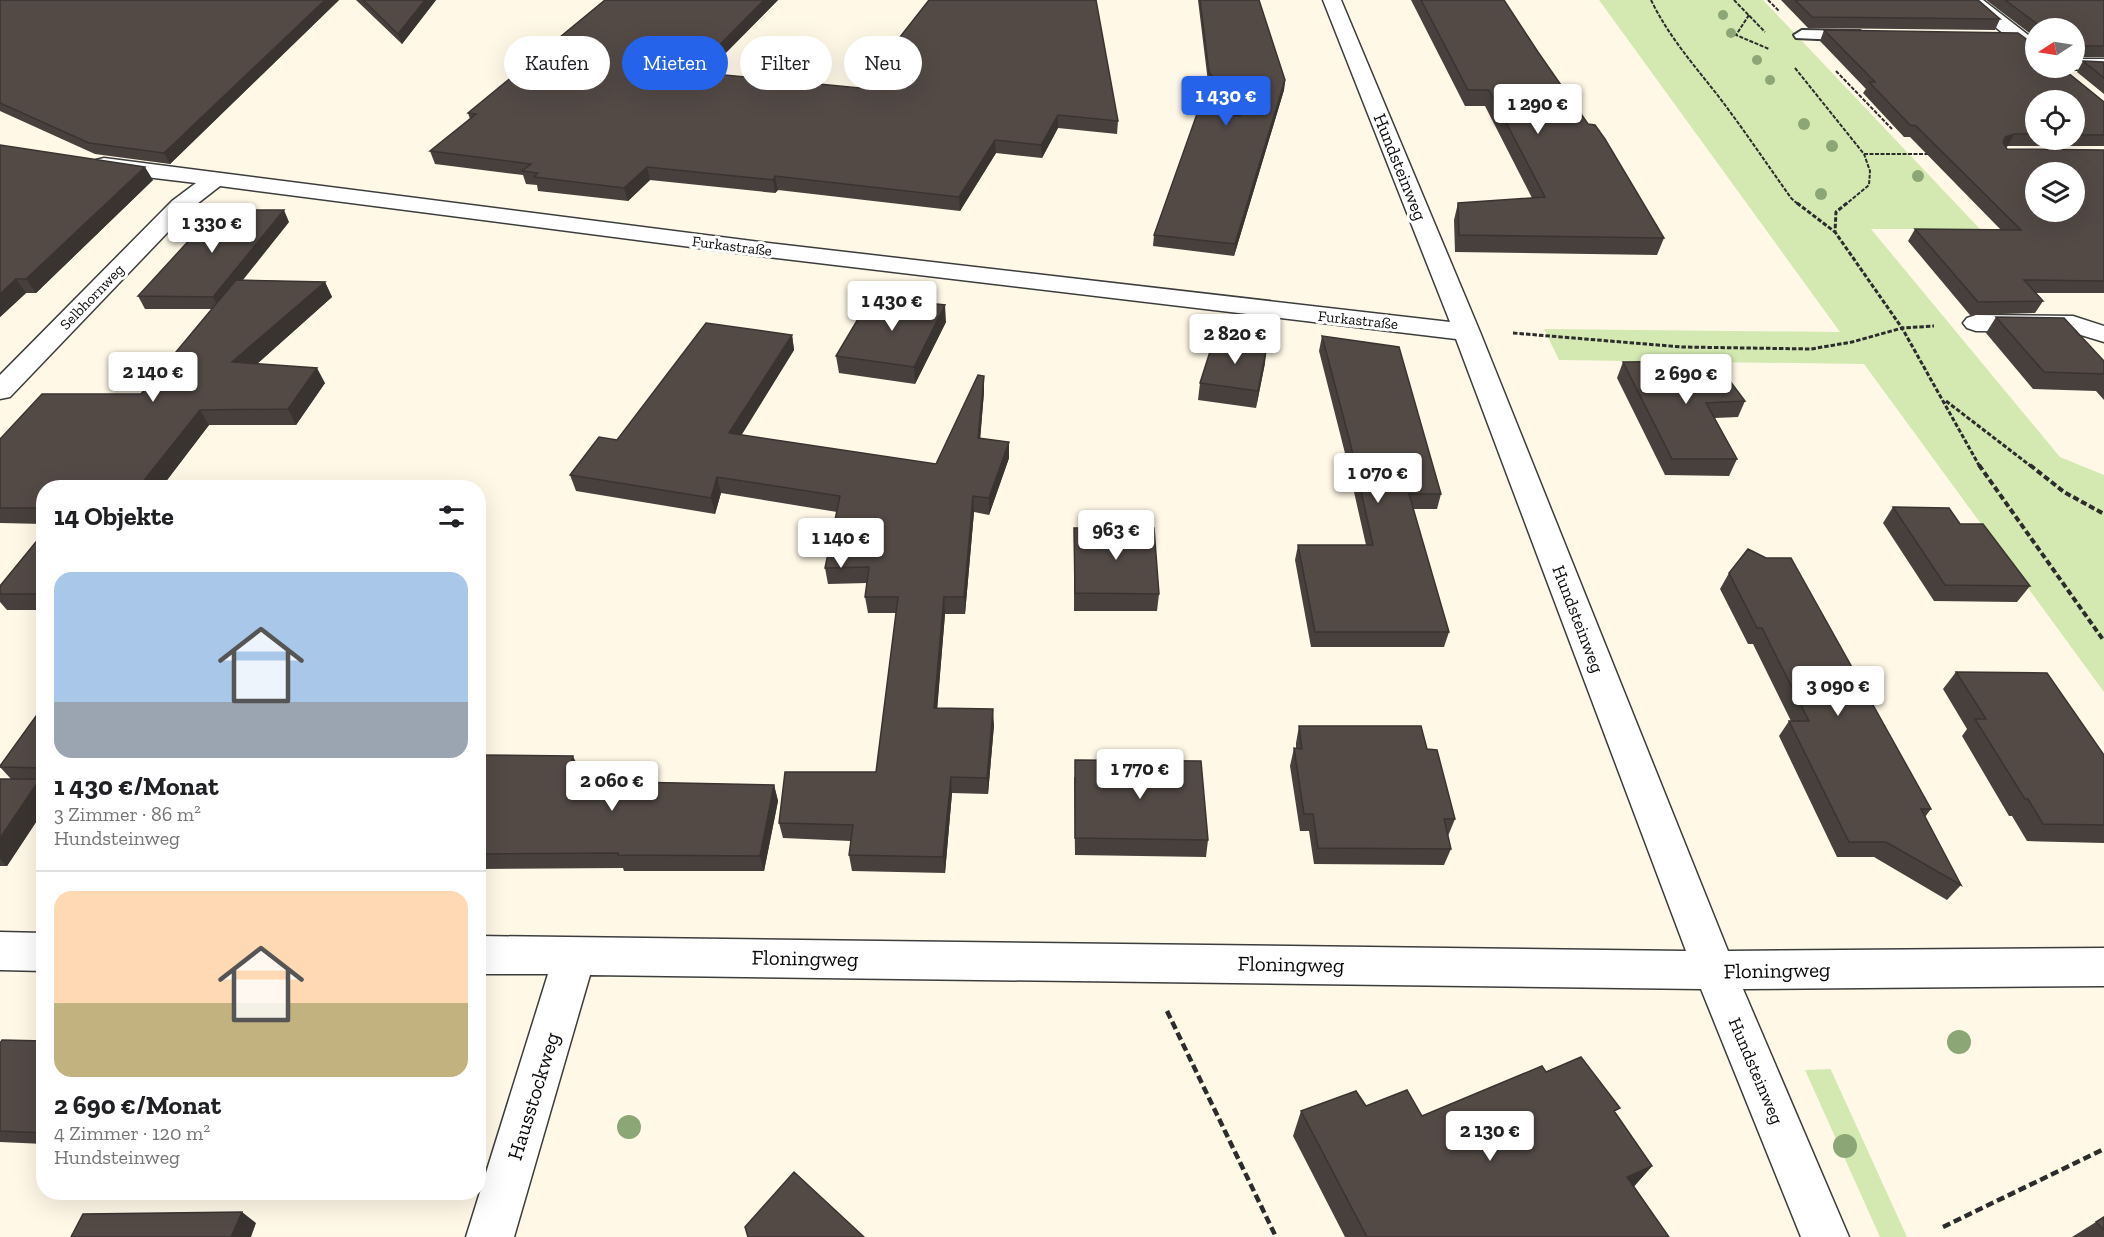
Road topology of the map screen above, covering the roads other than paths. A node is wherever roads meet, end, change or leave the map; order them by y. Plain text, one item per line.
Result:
1 (1332, 0) edge
2 (1972, 0) edge
3 (1802, 35) dead end
4 (1874, 36) edge
5 (1993, 37) edge
6 (2018, 37) junction
7 (2025, 42) edge
8 (2085, 65) edge
9 (2104, 65) edge
10 (2068, 78) edge
11 (2077, 85) edge
12 (87, 163) edge
13 (213, 181) junction
14 (1976, 323) dead end
15 (1467, 332) junction
16 (2104, 334) edge
17 (0, 391) edge
18 (0, 951) edge
19 (36, 952) edge
20 (486, 955) edge
21 (575, 956) junction
22 (2104, 968) edge
23 (1714, 970) junction
24 (490, 1237) edge
25 (1825, 1237) edge

1 - 15 street, Hundsteinweg
2 - 6 street
3 - 4 lane
5 - 6 lane
6 - 7 street
8 - 9 street
10 - 11 street
12 - 13 street, Furkastraße
13 - 15 street, Furkastraße
13 - 17 street, Selbhornweg
14 - 16 street
15 - 23 street, Hundsteinweg
18 - 19 street
20 - 21 street, Floningweg
21 - 23 street, Floningweg
21 - 24 street, Hausstockweg
22 - 23 street, Floningweg
23 - 25 street, Hundsteinweg

